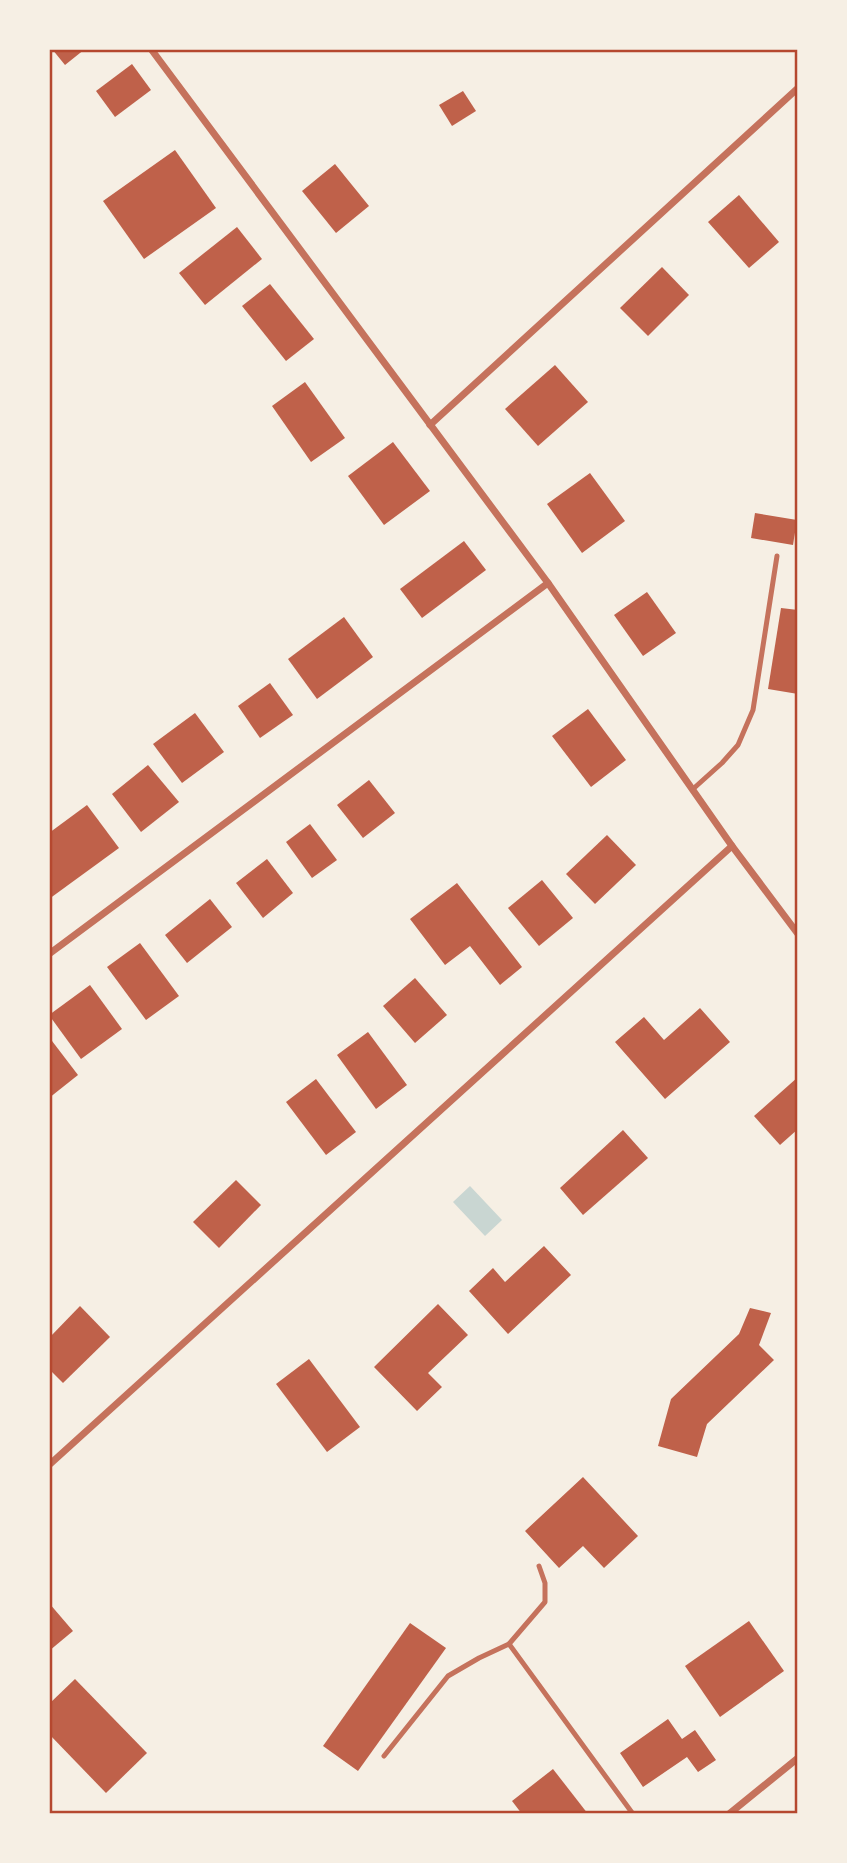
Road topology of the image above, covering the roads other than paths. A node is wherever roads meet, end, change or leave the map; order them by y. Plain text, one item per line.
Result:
1 (150, 49) edge
2 (798, 88) edge
3 (430, 425) junction
4 (777, 556) dead end
5 (548, 583) junction
6 (692, 789) junction
7 (732, 846) junction
8 (798, 934) edge
9 (49, 954) edge
10 (49, 1465) edge
11 (539, 1566) dead end
12 (509, 1644) junction
13 (384, 1756) dead end
14 (798, 1758) edge
15 (633, 1814) edge
16 (729, 1814) edge

1 - 3 street
2 - 3 street
3 - 5 street
4 - 6 lane
5 - 6 street
5 - 9 street
6 - 7 street
7 - 8 street
7 - 10 street
11 - 12 lane
12 - 13 lane
12 - 15 lane
14 - 16 street

